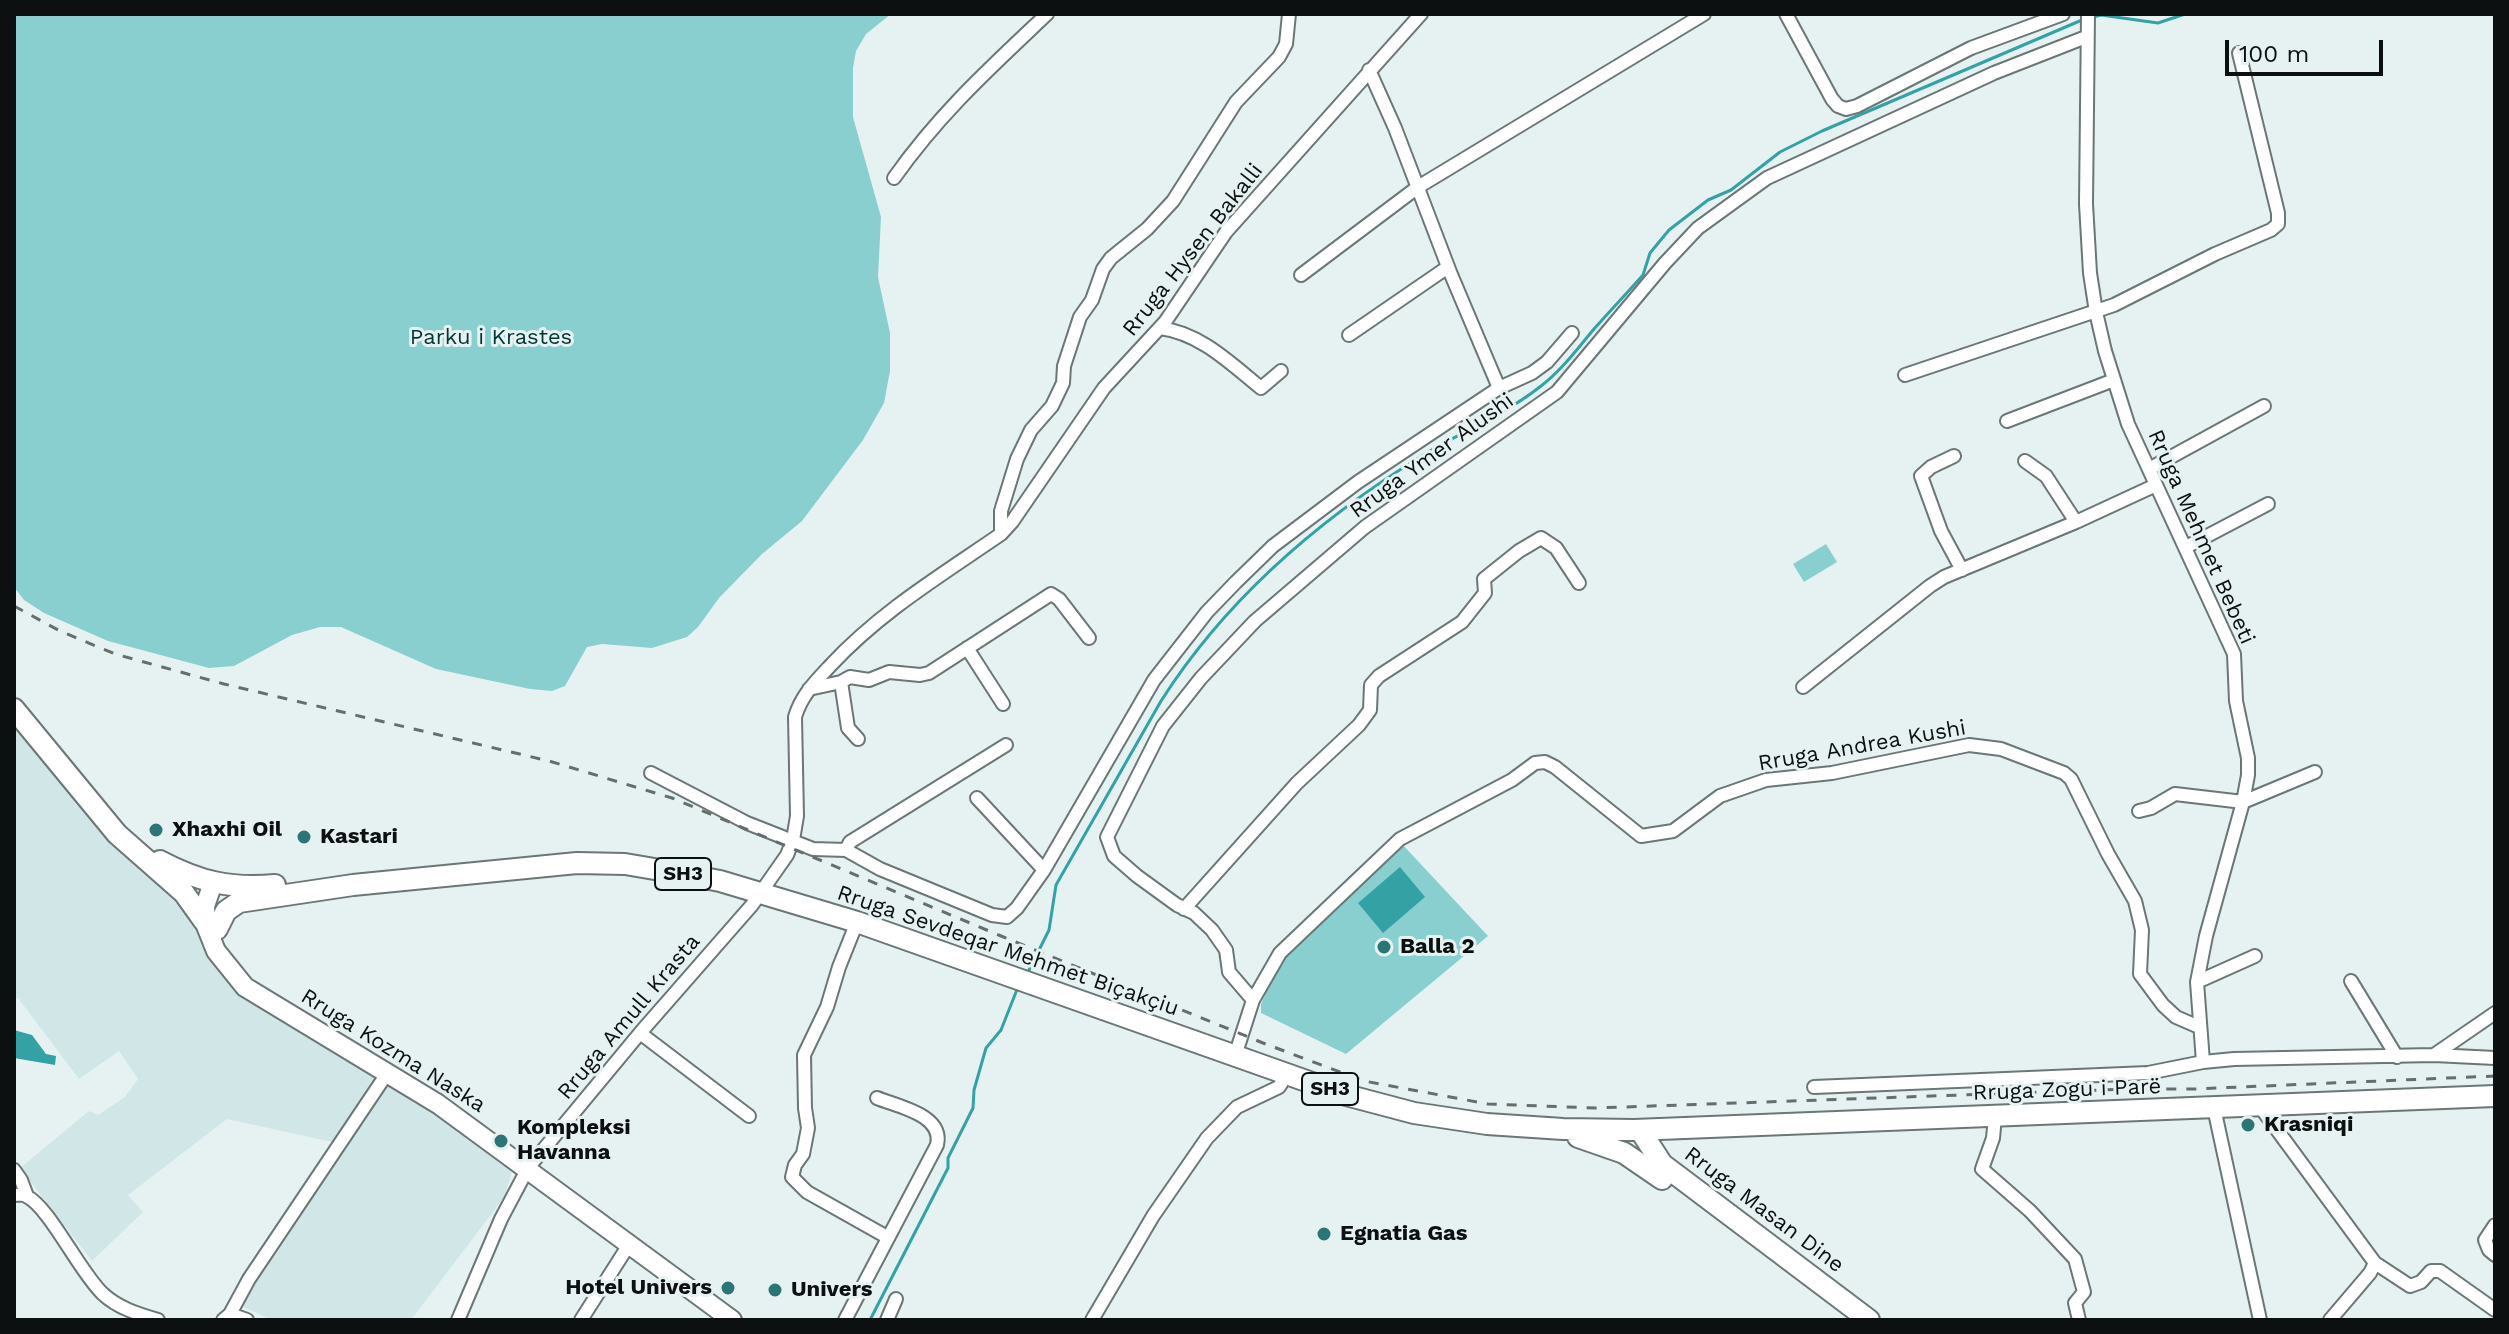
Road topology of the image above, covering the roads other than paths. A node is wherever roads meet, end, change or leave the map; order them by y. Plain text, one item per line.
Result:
1 (1047, 14) edge
2 (1289, 14) edge
3 (1421, 14) edge
4 (1704, 14) edge
5 (1786, 14) edge
6 (2063, 14) edge
7 (2087, 23) edge
8 (2239, 53) dead end
9 (1369, 70) junction
10 (894, 178) dead end
11 (1418, 187) junction
12 (1448, 267) junction
13 (1301, 275) dead end
14 (2096, 312) junction
15 (1160, 328) junction
16 (1572, 333) dead end
17 (1349, 335) dead end
18 (1281, 371) dead end
19 (1905, 375) dead end
20 (2114, 380) junction
21 (1499, 388) junction
22 (2264, 406) dead end
23 (2007, 421) dead end
24 (1954, 456) dead end
25 (2025, 461) dead end
26 (2149, 469) junction
27 (2156, 485) junction
28 (2268, 504) dead end
29 (2076, 522) junction
30 (1001, 534) junction
31 (2186, 547) junction
32 (1962, 570) junction
33 (1579, 583) dead end
34 (1089, 638) dead end
35 (967, 648) junction
36 (841, 682) junction
37 (1803, 687) dead end
38 (808, 690) junction
39 (1003, 704) dead end
40 (14, 709) edge
41 (858, 739) dead end
42 (1006, 745) dead end
43 (2315, 772) dead end
44 (651, 773) dead end
45 (977, 798) dead end
46 (2243, 802) junction
47 (98, 811) junction
48 (2139, 811) dead end
49 (793, 840) junction
50 (846, 850) junction
51 (1044, 870) junction
52 (158, 871) junction
53 (353, 885) junction
54 (216, 890) junction
55 (761, 892) junction
56 (250, 900) junction
57 (1184, 909) junction
58 (857, 922) junction
59 (211, 925) junction
60 (2255, 956) dead end
61 (2351, 981) dead end
62 (2197, 982) junction
63 (1253, 1000) junction
64 (2495, 1013) edge
65 (2199, 1027) junction
66 (640, 1033) junction
67 (2434, 1055) junction
68 (1235, 1056) junction
69 (2397, 1057) junction
70 (2495, 1058) edge
71 (2203, 1062) junction
72 (388, 1072) junction
73 (1287, 1074) junction
74 (1814, 1087) dead end
75 (2495, 1096) edge
76 (877, 1098) dead end
77 (2258, 1104) junction
78 (2214, 1108) junction
79 (749, 1116) dead end
80 (1995, 1117) junction
81 (1686, 1128) junction
82 (1563, 1129) junction
83 (1635, 1130) junction
84 (528, 1168) junction
85 (14, 1170) edge
86 (1666, 1174) junction
87 (20, 1195) edge
88 (2495, 1225) edge
89 (887, 1237) junction
90 (630, 1243) junction
91 (2495, 1255) edge
92 (2375, 1263) junction
93 (896, 1299) dead end
94 (2495, 1310) edge
95 (127, 1315) edge
96 (226, 1317) edge
97 (158, 1320) edge
98 (247, 1320) edge
99 (458, 1320) edge
100 (581, 1320) edge
101 (732, 1320) edge
102 (845, 1320) edge
103 (887, 1320) edge
104 (1092, 1320) edge
105 (1848, 1320) edge
106 (1869, 1320) edge
107 (2079, 1320) edge
108 (2260, 1320) edge
109 (2330, 1320) edge
110 (2486, 1320) edge

1 - 10 street
2 - 30 street
3 - 9 street, Rruga Hysen Bakalli
4 - 11 street
5 - 6 street
7 - 14 street, Rruga Mehmet Bebeti
7 - 57 street, Rruga Ymer Alushi
8 - 14 street
9 - 11 street
9 - 15 street, Rruga Hysen Bakalli
11 - 12 street
11 - 13 street
12 - 17 street
12 - 21 street
14 - 19 street
14 - 20 street, Rruga Mehmet Bebeti
15 - 18 street
15 - 30 street, Rruga Hysen Bakalli
16 - 21 street
20 - 23 street
20 - 26 street, Rruga Mehmet Bebeti
21 - 51 street
22 - 26 street
24 - 32 street
25 - 29 street
26 - 27 street, Rruga Mehmet Bebeti
27 - 29 street
27 - 31 street, Rruga Mehmet Bebeti
28 - 31 street
29 - 32 street
30 - 38 street, Rruga Hysen Bakalli
31 - 46 street, Rruga Mehmet Bebeti
32 - 37 street
33 - 57 street
34 - 35 street
35 - 36 street
35 - 39 street
36 - 38 street
36 - 41 street
38 - 49 street, Rruga Hysen Bakalli
40 - 47 main road, SH3
42 - 50 street
43 - 46 street
44 - 49 street
45 - 51 street
46 - 48 street
46 - 62 street, Rruga Mehmet Bebeti
47 - 52 main road, SH3
47 - 54 main road, SH3
49 - 50 street
49 - 55 street, Rruga Hysen Bakalli
50 - 51 street
52 - 54 main road, SH3
52 - 59 main road
53 - 54 main road, SH3
53 - 55 main road, Rruga Sevdeqar Mehmet Biçakçiu / SH3
53 - 56 main road, SH3
54 - 56 main road, SH3
54 - 59 main road
55 - 58 main road, Rruga Sevdeqar Mehmet Biçakçiu / SH3
55 - 66 street, Rruga Amull Krasta
56 - 59 main road
57 - 63 street, Rruga Ymer Alushi
58 - 68 main road, Rruga Sevdeqar Mehmet Biçakçiu / SH3
58 - 89 street
59 - 72 main road, Rruga Kozma Naska
60 - 62 street
61 - 69 street
62 - 65 street, Rruga Mehmet Bebeti
63 - 65 street, Rruga Andrea Kushi
63 - 68 street
64 - 67 street
65 - 71 street, Rruga Mehmet Bebeti
66 - 79 street
66 - 84 street, Rruga Amull Krasta
67 - 69 street
67 - 70 street
68 - 73 main road, Rruga Sevdeqar Mehmet Biçakçiu / SH3
69 - 71 street
71 - 74 street
72 - 84 main road, Rruga Kozma Naska
72 - 96 street
73 - 82 main road, Rruga Sevdeqar Mehmet Biçakçiu / SH3
73 - 104 street
75 - 77 main road, Rruga Zogu i Parë / SH3
76 - 89 street
77 - 78 main road, Rruga Zogu i Parë / SH3
77 - 92 street
78 - 80 main road, Rruga Zogu i Parë / SH3
78 - 108 street
80 - 81 main road, Rruga Zogu i Parë / SH3
80 - 107 street
81 - 83 main road, Rruga Zogu i Parë / SH3
81 - 86 main road
82 - 83 main road, Rruga Sevdeqar Mehmet Biçakçiu / SH3
82 - 86 main road
83 - 86 main road, Rruga Masan Dine
84 - 90 main road, Rruga Kozma Naska
84 - 99 street, Rruga Amull Krasta
85 - 87 street
86 - 105 main road, Rruga Masan Dine
86 - 106 main road, Rruga Masan Dine
87 - 95 street
88 - 91 street
89 - 102 street
90 - 100 street
90 - 101 main road, Rruga Kozma Naska
92 - 94 street
92 - 109 street
93 - 103 street
94 - 110 street
95 - 97 street
96 - 98 street

